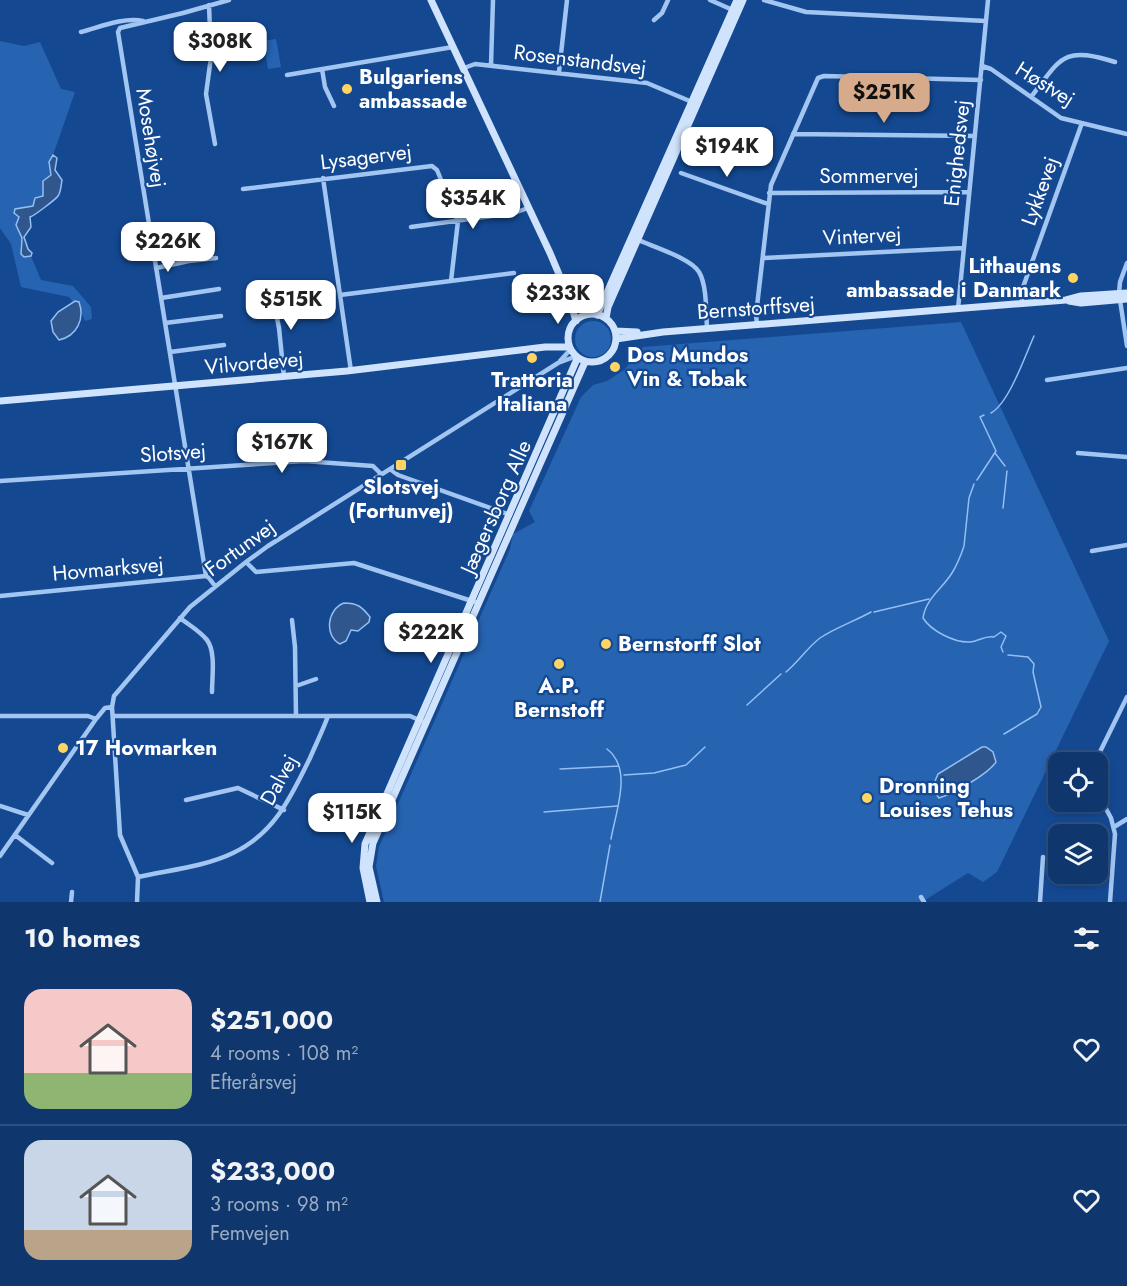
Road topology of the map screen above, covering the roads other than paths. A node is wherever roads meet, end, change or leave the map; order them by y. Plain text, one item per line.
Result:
1 (229, 0) edge
2 (431, 0) edge
3 (493, 0) edge
4 (567, 0) edge
5 (668, 0) edge
6 (710, 0) edge
7 (736, 0) edge
8 (743, 0) edge
9 (764, 0) edge
10 (988, 0) edge
11 (218, 1) edge
12 (209, 5) junction
13 (735, 11) junction
14 (654, 20) dead end
15 (986, 21) junction
16 (145, 22) junction
17 (81, 32) dead end
18 (453, 47) junction
19 (1114, 62) dead end
20 (491, 65) junction
21 (982, 66) junction
22 (322, 69) junction
23 (464, 69) junction
24 (560, 72) junction
25 (288, 75) dead end
26 (981, 80) junction
27 (1032, 97) junction
28 (694, 103) junction
29 (334, 106) dead end
30 (1082, 123) junction
31 (793, 134) junction
32 (1127, 134) edge
33 (975, 136) junction
34 (214, 144) dead end
35 (681, 173) dead end
36 (692, 177) junction
37 (323, 178) junction
38 (689, 183) dead end
39 (243, 189) dead end
40 (969, 192) junction
41 (769, 193) junction
42 (768, 204) junction
43 (528, 208) junction
44 (458, 221) junction
45 (411, 227) dead end
46 (635, 239) junction
47 (963, 248) junction
48 (216, 258) dead end
49 (764, 258) junction
50 (1127, 263) edge
51 (156, 268) junction
52 (514, 273) dead end
53 (451, 281) junction
54 (272, 288) dead end
55 (219, 290) dead end
56 (340, 295) junction
57 (1123, 296) edge
58 (161, 298) junction
59 (569, 298) junction
60 (1022, 304) junction
61 (958, 309) junction
62 (597, 315) junction
63 (221, 316) dead end
64 (584, 316) junction
65 (606, 318) junction
66 (576, 321) junction
67 (165, 323) junction
68 (757, 324) junction
69 (707, 328) junction
70 (616, 335) junction
71 (224, 345) dead end
72 (1127, 346) edge
73 (571, 351) junction
74 (170, 352) junction
75 (585, 362) junction
76 (1127, 368) edge
77 (351, 370) junction
78 (284, 377) junction
79 (1047, 380) dead end
80 (175, 386) junction
81 (0, 401) edge
82 (1078, 453) dead end
83 (1127, 457) edge
84 (188, 468) junction
85 (390, 469) junction
86 (381, 474) junction
87 (0, 481) edge
88 (510, 515) junction
89 (1127, 545) edge
90 (1092, 551) dead end
91 (246, 562) junction
92 (206, 576) junction
93 (215, 586) junction
94 (0, 596) edge
95 (475, 602) junction
96 (180, 618) junction
97 (292, 620) dead end
98 (316, 679) dead end
99 (296, 686) junction
100 (212, 692) dead end
101 (1127, 697) edge
102 (112, 707) junction
103 (0, 716) edge
104 (113, 716) junction
105 (296, 716) junction
106 (328, 716) junction
107 (96, 718) junction
108 (423, 721) junction
109 (1100, 752) edge
110 (186, 800) dead end
111 (0, 806) edge
112 (284, 810) junction
113 (1107, 812) edge
114 (28, 815) junction
115 (1127, 819) edge
116 (1114, 827) junction
117 (15, 835) junction
118 (0, 856) edge
119 (1043, 857) dead end
120 (52, 863) dead end
121 (138, 877) junction
122 (72, 892) dead end
123 (71, 902) edge
124 (137, 902) edge
125 (370, 902) edge
126 (376, 902) edge
127 (1040, 902) edge
128 (1110, 902) edge

1 - 11 street, Mosehøjvej
2 - 18 street
3 - 20 street, Rosenstandsvej
4 - 24 street
5 - 14 street
6 - 13 street
7 - 13 street
8 - 13 street
9 - 15 street
10 - 15 street, Enighedsvej
11 - 12 street, Mosehøjvej
12 - 16 street, Mosehøjvej
12 - 34 street
13 - 28 street
15 - 21 street, Enighedsvej
16 - 17 street, Mosehøjvej
16 - 51 street, Mosehøjvej
18 - 22 street
18 - 23 street
19 - 27 street
20 - 23 street, Rosenstandsvej
20 - 24 street, Rosenstandsvej
21 - 26 street, Enighedsvej
21 - 27 street, Høstvej
22 - 25 street
22 - 29 street
23 - 43 street
24 - 28 street, Rosenstandsvej
26 - 31 street
26 - 33 street, Enighedsvej
27 - 30 street, Høstvej
28 - 46 street
30 - 32 street, Høstvej
30 - 60 street, Lykkevej
31 - 33 street
31 - 41 street
33 - 40 street, Enighedsvej
35 - 36 street
36 - 38 street
36 - 42 street
37 - 39 street, Lysagervej
37 - 44 street, Lysagervej
37 - 56 street
40 - 41 street, Sommervej
40 - 47 street, Enighedsvej
41 - 42 street
42 - 49 street
43 - 44 street
43 - 59 street
44 - 45 street
44 - 53 street
46 - 62 street
46 - 65 street
46 - 69 street
47 - 49 street, Vintervej
47 - 61 street, Enighedsvej
48 - 51 street
49 - 68 street
50 - 57 street
51 - 58 street, Mosehøjvej
52 - 53 street
53 - 56 street
54 - 78 street
55 - 58 street
56 - 77 street
57 - 60 street, Bernstorffsvej
57 - 72 street
58 - 67 street, Mosehøjvej
59 - 64 street
59 - 66 street
60 - 61 street, Bernstorffsvej
61 - 68 street, Bernstorffsvej
62 - 64 street
62 - 65 street
63 - 67 street
64 - 66 street
65 - 70 street
66 - 73 street
67 - 74 street, Mosehøjvej
68 - 69 street, Bernstorffsvej
69 - 70 street, Bernstorffsvej
70 - 75 street
71 - 74 street
73 - 75 street
73 - 77 street, Vilvordevej
73 - 85 street, Fortunvej
73 - 88 street, Jægersborg Alle
74 - 80 street, Mosehøjvej
75 - 95 street, Jægersborg Alle
76 - 79 street
77 - 78 street, Vilvordevej
78 - 80 street, Vilvordevej
80 - 81 street, Vilvordevej
80 - 84 street, Mosehøjvej
82 - 83 street
84 - 86 street, Slotsvej
84 - 87 street, Slotsvej
84 - 92 street, Mosehøjvej
85 - 86 street, Fortunvej
85 - 88 street
86 - 91 street, Fortunvej
88 - 95 street, Jægersborg Alle
89 - 90 street
91 - 93 street, Fortunvej
91 - 95 street
92 - 93 street
92 - 94 street, Hovmarksvej
93 - 96 street, Fortunvej
95 - 108 street, Jægersborg Alle
96 - 100 street
96 - 102 street, Fortunvej
97 - 99 street
98 - 99 street
99 - 105 street
101 - 109 street
102 - 104 street
102 - 107 street, Fortunvej
103 - 107 street
104 - 105 street
104 - 121 street
105 - 106 street
106 - 108 street
106 - 112 street, Dalvej
107 - 114 street, Fortunvej
108 - 125 street, Jægersborg Alle
108 - 126 street, Jægersborg Alle
110 - 112 street
111 - 114 street
112 - 121 street, Dalvej
113 - 116 street
114 - 117 street, Fortunvej
115 - 116 street
116 - 128 street
117 - 118 street, Fortunvej
117 - 120 street
119 - 127 street
121 - 124 street
122 - 123 street

